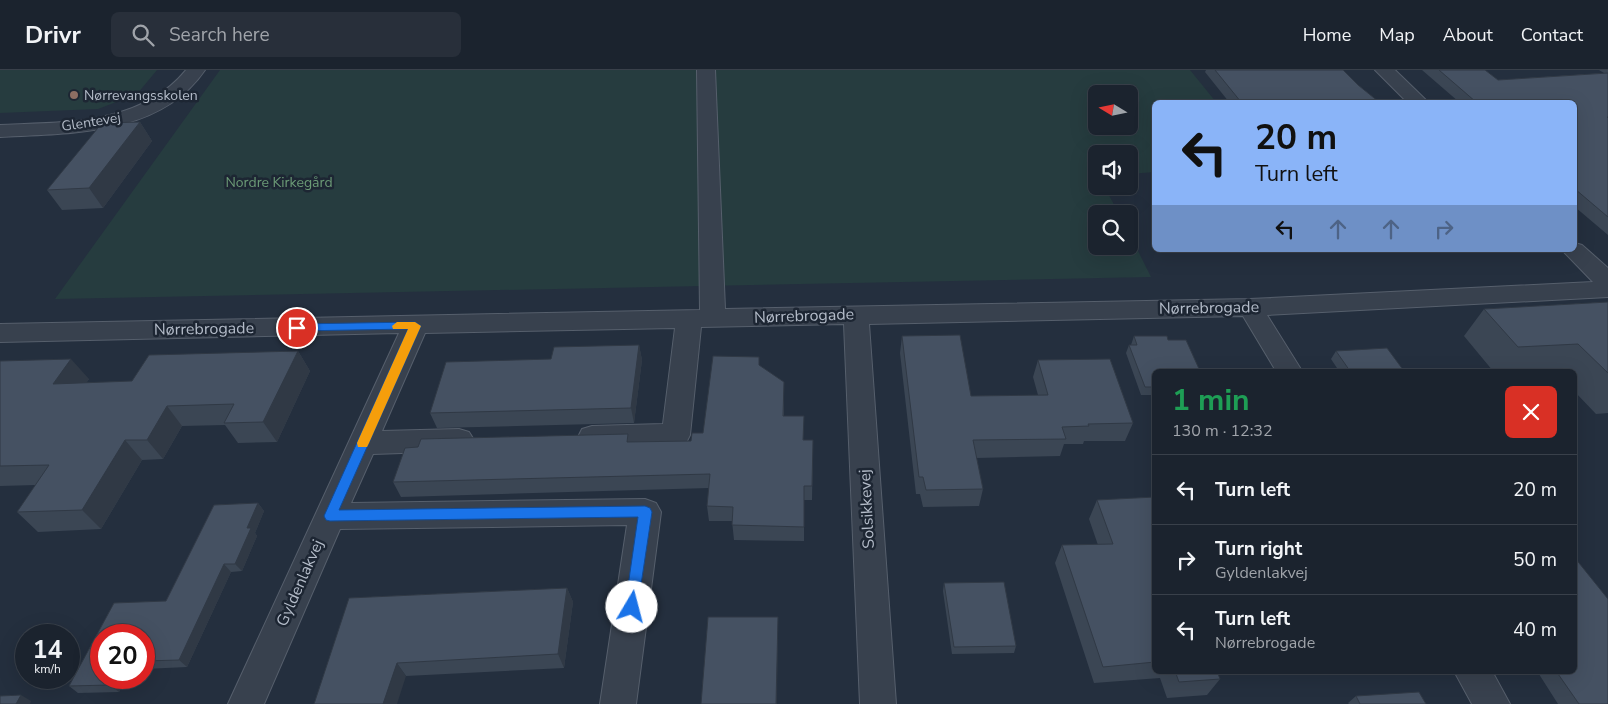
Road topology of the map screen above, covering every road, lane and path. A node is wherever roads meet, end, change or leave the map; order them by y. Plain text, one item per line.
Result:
1 (196, 70) edge
2 (706, 70) edge
3 (1384, 70) edge
4 (1416, 100) edge
5 (0, 131) edge
6 (1576, 252) edge
7 (1608, 282) edge
8 (1608, 289) edge
9 (1250, 307) junction
10 (856, 315) junction
11 (701, 319) junction
12 (415, 326) junction
13 (0, 333) edge
14 (1289, 369) edge
15 (568, 438) edge
16 (480, 440) edge
17 (363, 443) junction
18 (330, 516) junction
19 (1474, 674) edge
20 (246, 704) edge
21 (618, 704) edge
22 (878, 704) edge
23 (1492, 704) edge

1 - 5 street, Glentevej
2 - 11 street
3 - 4 street
6 - 7 street
8 - 9 street, Nørrebrogade
9 - 10 street, Nørrebrogade
9 - 14 street
10 - 11 street, Nørrebrogade
10 - 22 street, Solsikkevej
11 - 12 street, Nørrebrogade
11 - 15 street
12 - 13 street, Nørrebrogade
12 - 17 street, Gyldenlakvej
16 - 17 street
17 - 18 street, Gyldenlakvej
18 - 20 street, Gyldenlakvej
18 - 21 street
19 - 23 street

